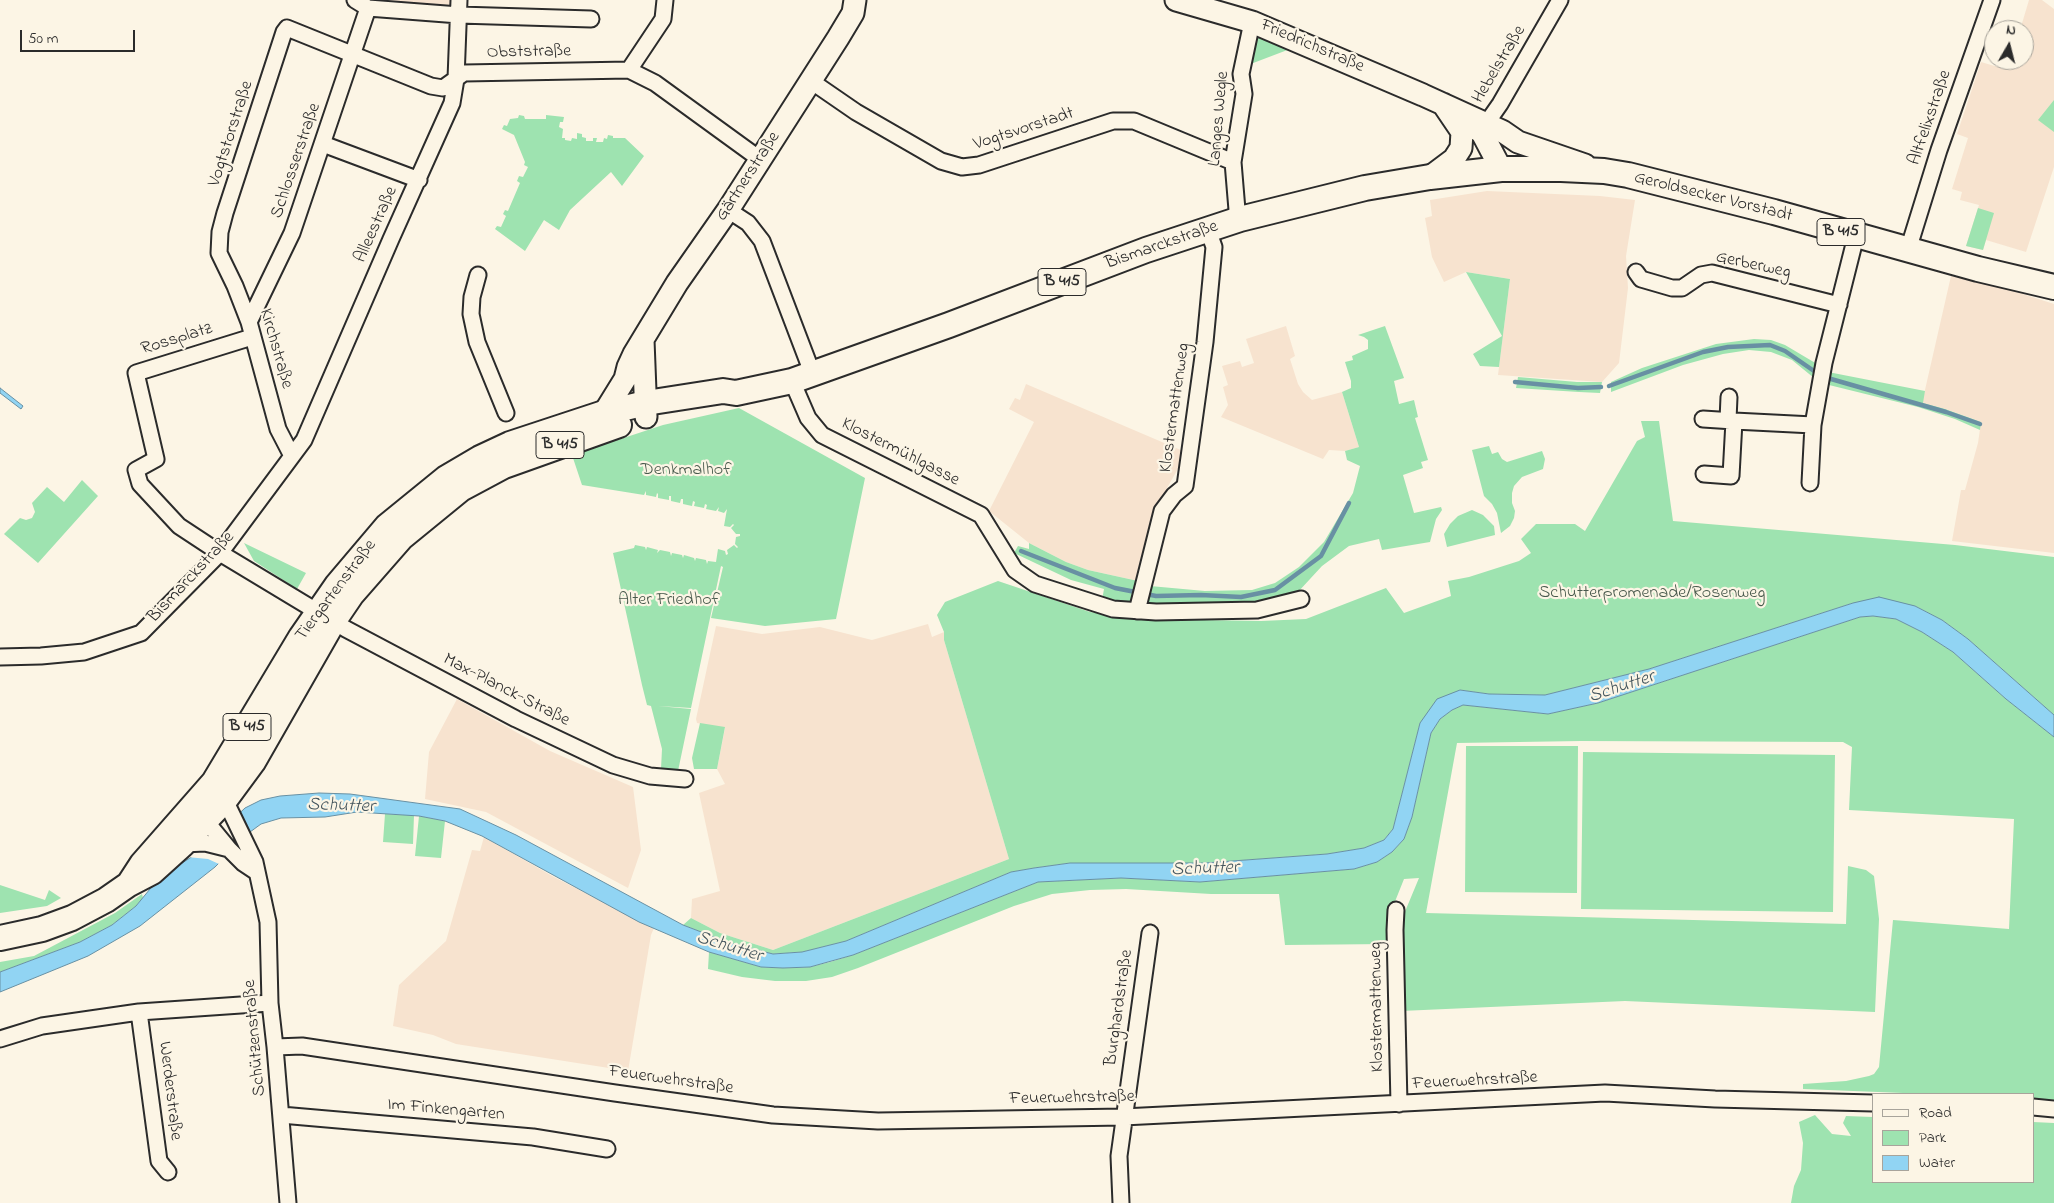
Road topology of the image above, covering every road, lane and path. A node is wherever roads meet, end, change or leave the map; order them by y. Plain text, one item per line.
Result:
1 (665, 0) edge
2 (870, 0) edge
3 (1176, 0) edge
4 (1560, 0) edge
5 (1992, 0) edge
6 (362, 4) edge
7 (852, 4) edge
8 (459, 8) edge
9 (591, 19) dead end
10 (1252, 22) junction
11 (287, 28) joint
12 (353, 56) junction
13 (629, 70) junction
14 (456, 79) junction
15 (811, 81) junction
16 (1443, 104) junction
17 (1486, 124) junction
18 (323, 144) junction
19 (761, 160) junction
20 (1233, 162) junction
21 (1501, 169) junction
22 (1604, 171) junction
23 (1430, 177) junction
24 (419, 180) junction
25 (728, 210) junction
26 (1240, 219) junction
27 (1208, 230) junction
28 (1856, 236) junction
29 (1908, 250) junction
30 (219, 253) joint
31 (1636, 272) dead end
32 (478, 275) dead end
33 (2054, 287) edge
34 (1839, 305) junction
35 (250, 329) junction
36 (643, 340) junction
37 (802, 378) junction
38 (625, 379) junction
39 (1729, 397) dead end
40 (642, 409) junction
41 (506, 413) dead end
42 (604, 413) junction
43 (1703, 419) dead end
44 (1731, 420) junction
45 (1813, 425) junction
46 (292, 456) junction
47 (1704, 474) dead end
48 (1810, 483) dead end
49 (220, 553) junction
50 (1301, 599) dead end
51 (1138, 605) junction
52 (325, 618) junction
53 (0, 657) edge
54 (685, 779) dead end
55 (225, 800) junction
56 (202, 810) junction
57 (183, 844) junction
58 (229, 849) junction
59 (256, 871) junction
60 (129, 884) junction
61 (1396, 910) dead end
62 (1150, 933) dead end
63 (0, 938) edge
64 (270, 1003) junction
65 (140, 1012) junction
66 (0, 1039) edge
67 (276, 1047) junction
68 (1872, 1103) edge
69 (1399, 1104) junction
70 (2034, 1107) edge
71 (2054, 1109) edge
72 (281, 1115) junction
73 (1123, 1117) junction
74 (606, 1149) dead end
75 (168, 1172) dead end
76 (288, 1203) edge
77 (1121, 1203) edge

1 - 13 street
2 - 7 street, Gärtnerstraße
3 - 10 street, Friedrichstraße
4 - 17 street, Hebelstraße
5 - 29 street, Altfelixstraße
6 - 8 street
6 - 12 street, Schlosserstraße
7 - 15 street, Gärtnerstraße
8 - 9 street
8 - 14 street, Alleestraße
10 - 16 street, Friedrichstraße
10 - 20 street, Langes Wegle
11 - 12 street, Obststraße
11 - 30 street, Vogtstorstraße
12 - 14 street, Obststraße
12 - 18 street, Schlosserstraße
13 - 14 street, Obststraße
13 - 19 street, Obststraße
14 - 24 street, Alleestraße
15 - 19 street, Gärtnerstraße
15 - 20 street, Vogtsvorstadt
16 - 17 street, Friedrichstraße
16 - 21 street, Friedrichstraße
16 - 23 street
17 - 21 street
17 - 22 street, Friedrichstraße
18 - 24 street
18 - 35 street, Schlosserstraße
19 - 25 street, Gärtnerstraße
20 - 26 street, Langes Wegle
21 - 22 main road, Bismarckstraße / B 415
21 - 23 main road, Bismarckstraße / B 415
22 - 28 main road, Geroldsecker Vorstadt / B 415
23 - 26 main road, Bismarckstraße / B 415
24 - 46 street, Alleestraße
25 - 36 street, Gärtnerstraße
25 - 37 street, Klostermühlgasse
26 - 27 main road, Bismarckstraße / B 415
27 - 37 main road, Bismarckstraße / B 415
27 - 51 street, Klostermattenweg
28 - 29 main road, Geroldsecker Vorstadt / B 415
28 - 34 street
29 - 33 main road, Geroldsecker Vorstadt / B 415
30 - 35 street, Kirchstraße
31 - 34 street, Gerberweg
32 - 41 street
34 - 45 street
35 - 46 street, Kirchstraße
35 - 49 street, Rossplatz
36 - 38 street, Gärtnerstraße
36 - 40 street
37 - 40 main road, Bismarckstraße / B 415
37 - 51 street, Klostermühlgasse
38 - 40 street
38 - 42 street, Gärtnerstraße
39 - 44 street
40 - 42 main road, Tiergartenstraße / B 415
40 - 52 main road, Tiergartenstraße / B 415
42 - 52 main road, Tiergartenstraße / B 415
43 - 44 street
44 - 45 street
44 - 47 street
45 - 48 street
46 - 49 street, Bismarckstraße
49 - 52 street, Max-Planck-Straße
49 - 53 street, Bismarckstraße
50 - 51 street
52 - 54 street, Max-Planck-Straße
52 - 55 main road, Tiergartenstraße / B 415
52 - 56 main road, Tiergartenstraße / B 415
55 - 56 main road, Tiergartenstraße / B 415
55 - 59 street, Schützenstraße
56 - 57 main road, Tiergartenstraße / B 415
56 - 58 street
56 - 60 main road, Tiergartenstraße / B 415
57 - 58 street
57 - 60 main road, Tiergartenstraße / B 415
58 - 59 street
59 - 64 street, Schützenstraße
60 - 63 main road, Tiergartenstraße / B 415
61 - 69 street, Klostermattenweg
62 - 73 street, Burghardstraße
64 - 65 street
64 - 67 street, Schützenstraße
65 - 66 street
65 - 75 street, Werderstraße
67 - 72 street, Schützenstraße
67 - 73 street, Feuerwehrstraße
68 - 69 street, Feuerwehrstraße
69 - 73 street, Feuerwehrstraße
70 - 71 street
72 - 74 street, Im Finkengarten
72 - 76 street, Schützenstraße
73 - 77 street, Burghardstraße

